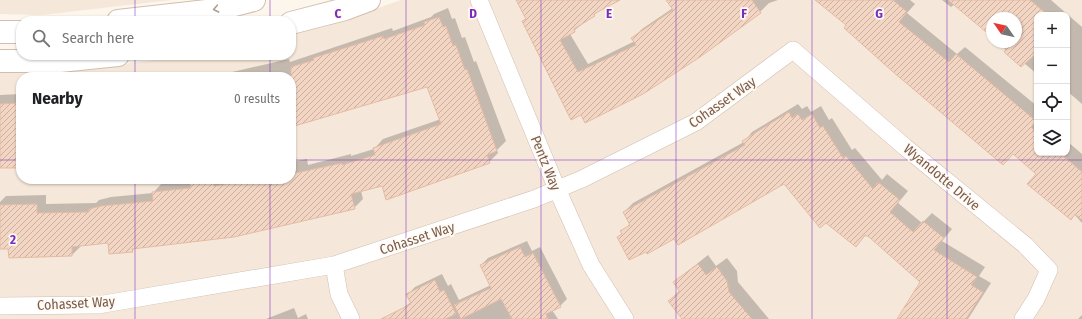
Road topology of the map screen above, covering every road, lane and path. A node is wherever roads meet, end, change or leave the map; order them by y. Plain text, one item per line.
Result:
1 (254, 0) edge
2 (369, 0) edge
3 (479, 0) edge
4 (162, 16) edge
5 (296, 22) edge
6 (0, 32) edge
7 (16, 32) edge
8 (793, 50) joint
9 (70, 60) edge
10 (0, 61) edge
11 (557, 190) junction
12 (334, 265) junction
13 (0, 306) edge
14 (98, 312) edge
15 (351, 319) edge
16 (625, 319) edge
17 (1023, 319) edge

1 -> 4 street
2 - 5 street
3 - 11 street, Pentz Way
6 - 7 street
8 - 11 street, Cohasset Way
8 - 17 street, Wyandotte Drive
9 - 10 street
11 - 12 street, Cohasset Way
11 - 16 street, Pentz Way
12 - 14 street, Cohasset Way
12 - 15 street
13 - 14 street, Cohasset Way

